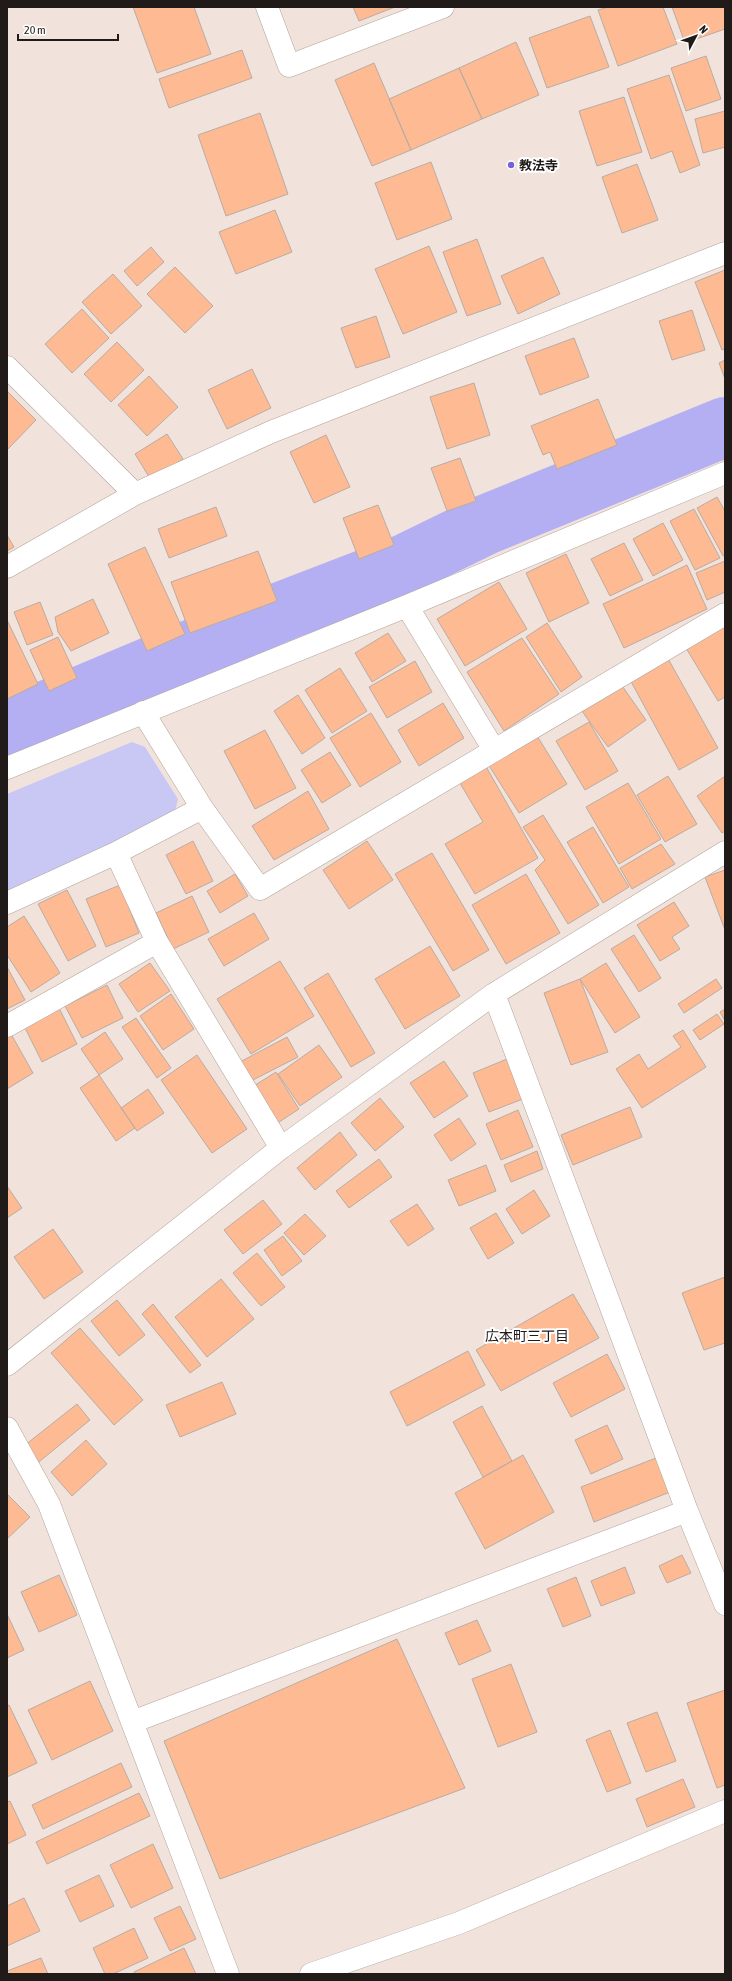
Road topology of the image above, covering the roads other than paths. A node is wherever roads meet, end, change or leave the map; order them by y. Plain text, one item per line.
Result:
1 (268, 7) edge
2 (444, 7) edge
3 (725, 253) edge
4 (7, 367) edge
5 (725, 473) edge
6 (135, 494) junction
7 (7, 567) edge
8 (407, 606) junction
9 (725, 614) edge
10 (143, 712) junction
11 (494, 750) junction
12 (7, 768) edge
13 (202, 808) junction
14 (725, 852) edge
15 (116, 853) junction
16 (7, 903) edge
17 (157, 942) junction
18 (494, 994) junction
19 (7, 1026) edge
20 (281, 1148) junction
21 (7, 1365) edge
22 (7, 1428) edge
23 (687, 1511) junction
24 (725, 1604) edge
25 (132, 1722) junction
26 (725, 1811) edge
27 (228, 1974) edge
28 (311, 1974) edge

1 - 2 street
3 - 6 street
4 - 6 street
5 - 8 street
6 - 7 street
8 - 10 street
8 - 11 street
9 - 11 street
10 - 12 street
10 - 13 street
11 - 13 street
13 - 15 street
14 - 18 street
15 - 16 street
15 - 17 street
17 - 19 street
17 - 20 street
18 - 20 street
18 - 23 street
20 - 21 street
22 - 25 street
23 - 24 street
23 - 25 street
25 - 27 street
26 - 28 street

